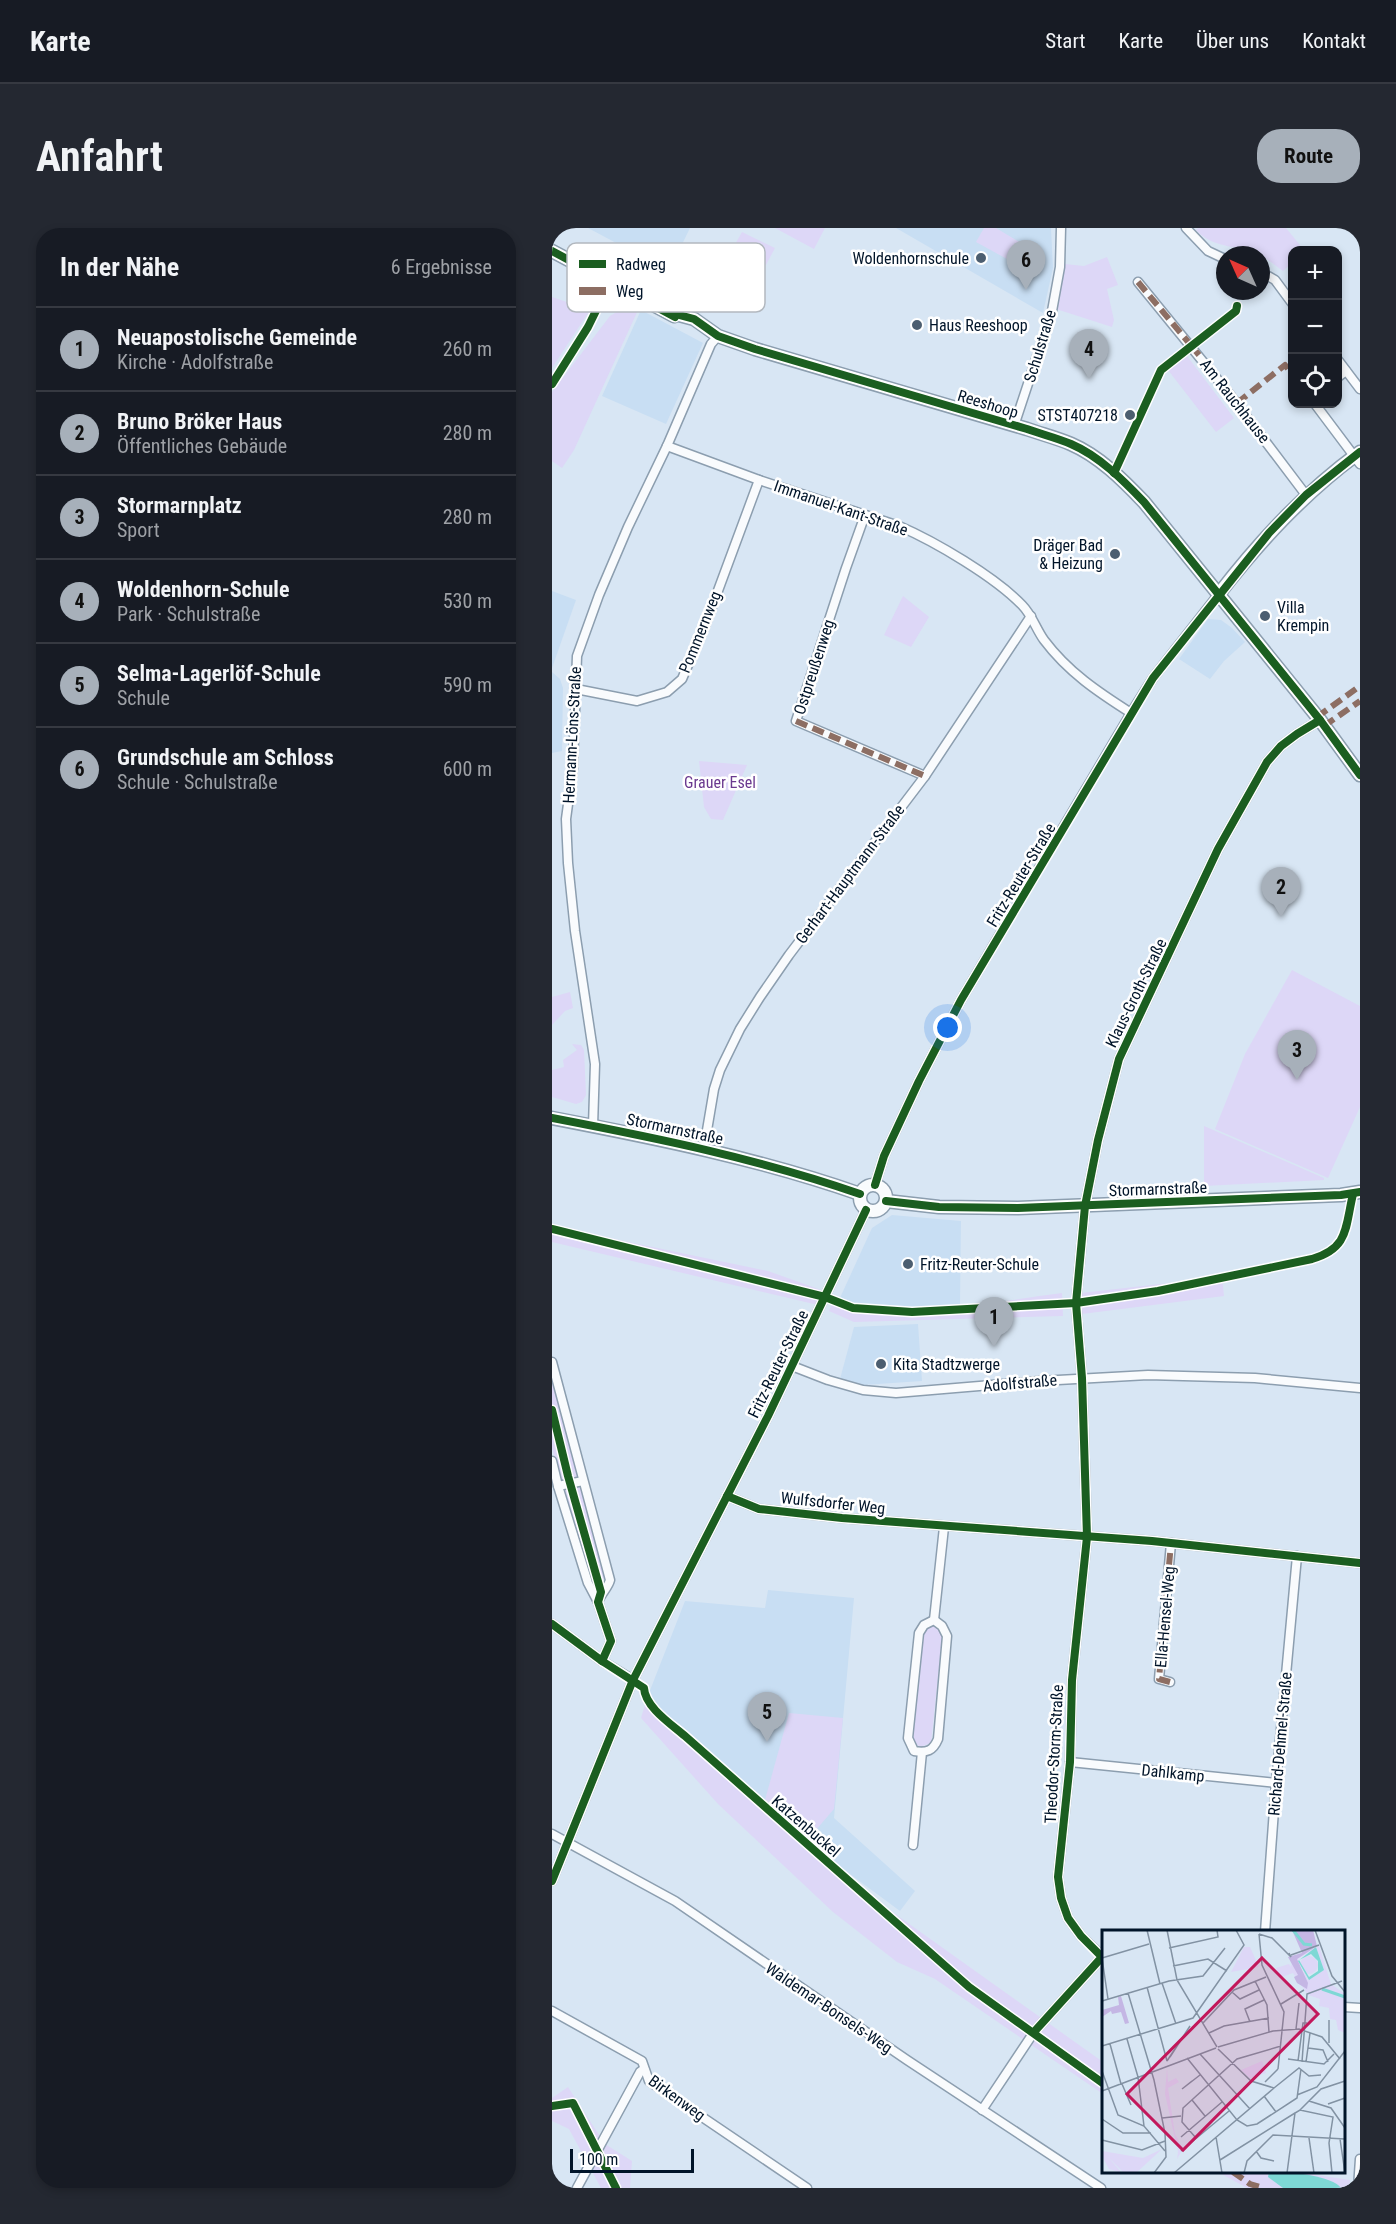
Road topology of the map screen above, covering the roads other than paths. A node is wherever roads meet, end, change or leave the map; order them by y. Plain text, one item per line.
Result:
1 (1061, 228) edge
2 (1185, 228) edge
3 (552, 251) edge
4 (1216, 255) edge
5 (567, 260) edge
6 (1270, 277) edge
7 (1138, 282) dead end
8 (1288, 296) edge
9 (668, 312) edge
10 (717, 336) junction
11 (1342, 366) edge
12 (1346, 371) junction
13 (1342, 374) edge
14 (1360, 389) edge
15 (1318, 408) edge
16 (1014, 426) junction
17 (667, 446) junction
18 (1358, 458) edge
19 (759, 480) junction
20 (1306, 495) junction
21 (865, 515) junction
22 (1218, 595) junction
23 (1030, 616) junction
24 (576, 689) junction
25 (1131, 713) junction
26 (1320, 720) junction
27 (1360, 775) edge
28 (925, 776) junction
29 (552, 1118) edge
30 (593, 1125) junction
31 (704, 1148) junction
32 (875, 1185) junction
33 (1360, 1192) edge
34 (860, 1194) junction
35 (886, 1201) junction
36 (1085, 1206) junction
37 (866, 1210) junction
38 (792, 1366) junction
39 (553, 1368) edge
40 (1082, 1378) junction
41 (1360, 1388) edge
42 (552, 1461) edge
43 (583, 1481) junction
44 (558, 1486) junction
45 (727, 1496) junction
46 (944, 1527) junction
47 (1087, 1537) junction
48 (1171, 1543) junction
49 (1297, 1557) junction
50 (1360, 1563) edge
51 (598, 1602) junction
52 (934, 1620) junction
53 (552, 1624) edge
54 (602, 1661) junction
55 (633, 1680) junction
56 (1170, 1682) dead end
57 (922, 1752) junction
58 (1070, 1762) junction
59 (1276, 1784) junction
60 (552, 1834) edge
61 (568, 1842) junction
62 (913, 1845) dead end
63 (552, 1881) edge
64 (1265, 1930) edge
65 (1102, 1957) edge
66 (1102, 1959) edge
67 (1345, 2007) edge
68 (1360, 2008) edge
69 (552, 2011) edge
70 (644, 2069) junction
71 (982, 2110) junction
72 (1360, 2159) edge
73 (577, 2188) edge
74 (807, 2188) edge
75 (1101, 2188) edge
76 (1358, 2188) edge

1 - 16 street, Schulstraße
2 - 4 street
3 - 5 street, Reeshoop
6 - 8 street
7 - 20 street, Am Rauchhause
9 - 10 street, Reeshoop
10 - 16 street, Reeshoop
10 - 17 street, Hermann-Löns-Straße
11 - 12 street
12 - 13 street
12 - 14 street
15 - 18 street
16 - 22 street, Reeshoop
17 - 19 street, Immanuel-Kant-Straße
17 - 24 street, Hermann-Löns-Straße
18 - 20 street
19 - 21 street, Immanuel-Kant-Straße
19 - 24 street, Pommernweg
20 - 22 street
21 - 23 street, Immanuel-Kant-Straße
21 - 28 street, Ostpreußenweg
22 - 25 street, Fritz-Reuter-Straße
22 - 26 street, Reeshoop
23 - 25 street, Immanuel-Kant-Straße
23 - 28 street, Gerhart-Hauptmann-Straße
24 - 30 street, Hermann-Löns-Straße
25 - 32 street, Fritz-Reuter-Straße
26 - 27 street, Reeshoop
26 - 36 street, Klaus-Groth-Straße
28 - 31 street, Gerhart-Hauptmann-Straße
29 - 30 street, Stormarnstraße
30 - 31 street, Stormarnstraße
31 - 34 street, Stormarnstraße
32 - 34 street
32 - 35 street
33 - 36 street, Stormarnstraße
34 - 37 street
35 - 36 street, Stormarnstraße
35 - 37 street
36 - 40 street, Klaus-Groth-Straße
37 - 38 street, Fritz-Reuter-Straße
38 - 40 street, Adolfstraße
38 - 45 street, Fritz-Reuter-Straße
39 - 43 street
40 - 41 street, Adolfstraße
40 - 47 street, Klaus-Groth-Straße
42 - 44 street
43 - 44 street
43 - 51 street
44 - 51 street
45 - 46 street, Wulfsdorfer Weg
45 - 55 street
46 - 47 street, Wulfsdorfer Weg
46 - 52 street
47 - 48 street, Wulfsdorfer Weg
47 - 58 street, Theodor-Storm-Straße
48 - 49 street, Wulfsdorfer Weg
48 - 56 street, Ella-Hensel-Weg
49 - 50 street, Wulfsdorfer Weg
49 - 59 street, Richard-Dehmel-Straße
51 - 54 street
52 - 57 street
52 - 57 street
53 - 54 street
54 - 55 street
55 - 61 street
57 - 62 street
58 - 59 street, Dahlkamp
58 - 65 street, Theodor-Storm-Straße
59 - 64 street, Richard-Dehmel-Straße
60 - 61 street, Waldemar-Bonsels-Weg
61 - 63 street
61 - 71 street, Waldemar-Bonsels-Weg
66 - 71 street
67 - 68 street
69 - 70 street, Birkenweg
70 - 73 street
70 - 74 street, Birkenweg
71 - 75 street, Waldemar-Bonsels-Weg
72 - 76 street

